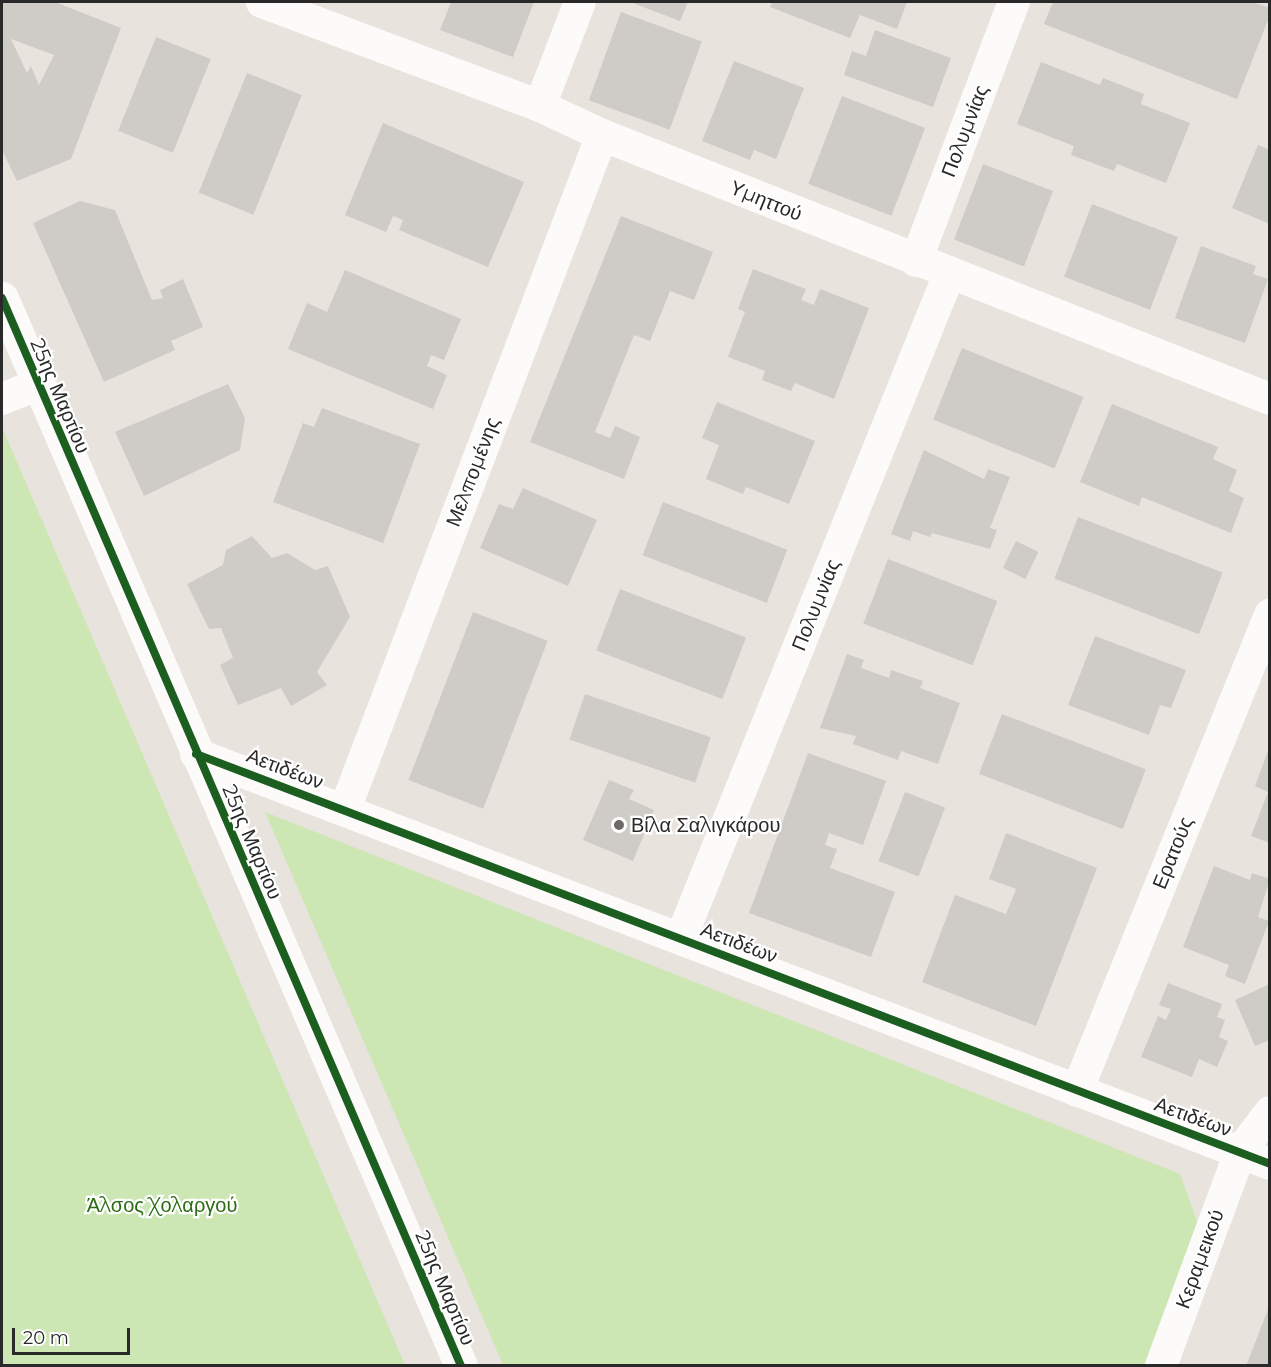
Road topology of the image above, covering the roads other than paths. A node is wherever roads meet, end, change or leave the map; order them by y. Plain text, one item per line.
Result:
1 (262, 2) edge
2 (580, 2) edge
3 (1014, 2) edge
4 (540, 106) junction
5 (602, 135) junction
6 (916, 261) junction
7 (950, 272) junction
8 (2, 297) edge
9 (37, 385) junction
10 (2, 399) edge
11 (1269, 399) edge
12 (1269, 615) edge
13 (196, 754) junction
14 (345, 809) junction
15 (681, 938) junction
16 (1077, 1091) junction
17 (1269, 1112) edge
18 (1240, 1152) junction
19 (1269, 1164) edge
20 (461, 1365) edge
21 (1161, 1365) edge

1 - 4 street, Υμηττού
2 - 4 street
3 - 6 street, Πολυμνίας
4 - 5 street, Υμηττού
5 - 6 street, Υμηττού
5 - 14 street, Μελπομένης
6 - 7 street, Υμηττού
7 - 11 street, Υμηττού
7 - 15 street, Πολυμνίας
8 - 9 street, 25ης Μαρτίου
9 - 10 street
9 - 13 street, 25ης Μαρτίου
12 - 16 street, Ερατούς
13 - 14 street, Αετιδέων
13 - 20 street, 25ης Μαρτίου
14 - 15 street, Αετιδέων
15 - 16 street, Αετιδέων
16 - 18 street, Αετιδέων
17 - 18 street, Κεραμεικού
18 - 19 street, Αετιδέων
18 - 21 street, Κεραμεικού

